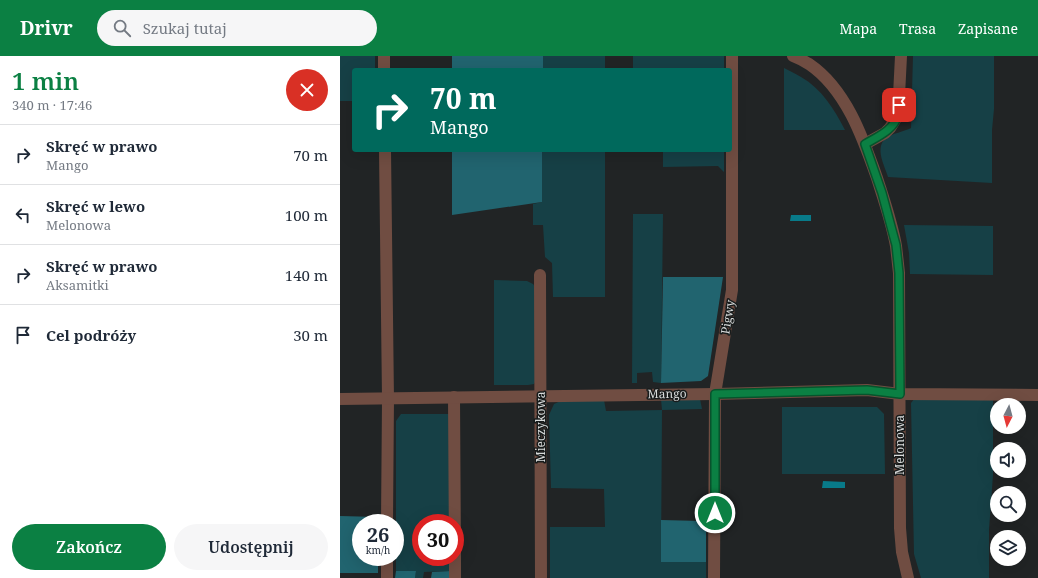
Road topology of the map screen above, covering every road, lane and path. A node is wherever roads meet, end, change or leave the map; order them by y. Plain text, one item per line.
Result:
1 (384, 56) edge
2 (732, 56) edge
3 (793, 56) edge
4 (900, 56) edge
5 (384, 68) edge
6 (865, 144) junction
7 (385, 152) edge
8 (540, 275) dead end
9 (715, 394) junction
10 (900, 394) junction
11 (1038, 395) edge
12 (541, 396) junction
13 (454, 397) junction
14 (340, 399) edge
15 (388, 399) junction
16 (388, 514) edge
17 (455, 514) edge
18 (387, 566) edge
19 (455, 566) edge
20 (387, 578) edge
21 (455, 578) edge
22 (541, 578) edge
23 (714, 578) edge
24 (908, 578) edge

1 - 5 street
2 - 9 street, Pigwy
3 - 6 street, Melonowa
4 - 6 street
6 - 10 street, Melonowa
7 - 15 street
8 - 12 street, Mieczykowa
9 - 10 street, Mango
9 - 12 street, Mango
9 - 23 street, Pigwy
10 - 11 street, Mango
10 - 24 street, Melonowa
12 - 13 street, Mango
12 - 22 street, Mieczykowa
13 - 15 street, Mango
13 - 17 street
14 - 15 street, Mango
15 - 16 street
18 - 20 street
19 - 21 street

